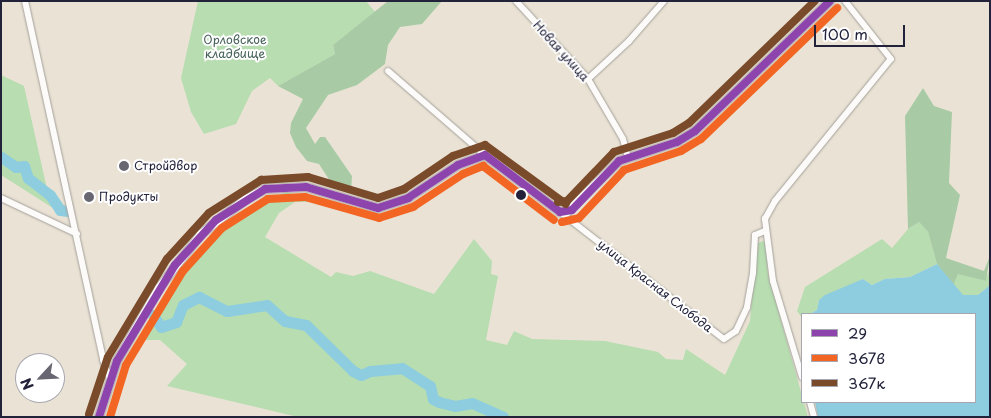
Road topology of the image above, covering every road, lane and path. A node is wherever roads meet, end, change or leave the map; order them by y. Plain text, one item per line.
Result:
1 (25, 1) edge
2 (516, 1) edge
3 (664, 1) edge
4 (830, 1) edge
5 (844, 1) edge
6 (388, 71) dead end
7 (588, 79) junction
8 (485, 155) junction
9 (628, 158) junction
10 (1, 198) edge
11 (560, 212) junction
12 (764, 232) junction
13 (77, 234) junction
14 (801, 374) edge
15 (110, 379) junction
16 (810, 403) edge
17 (99, 417) edge
18 (814, 417) edge

1 - 13 street
2 - 7 street, Новая улица
3 - 7 street
4 - 9 main road
5 - 12 street
6 - 8 street
7 - 9 street, Новая улица
8 - 11 main road
8 - 15 main road
9 - 11 main road
10 - 13 street
11 - 12 street, улица Красная Слобода
12 - 14 street
13 - 15 street
15 - 17 main road
16 - 18 street

